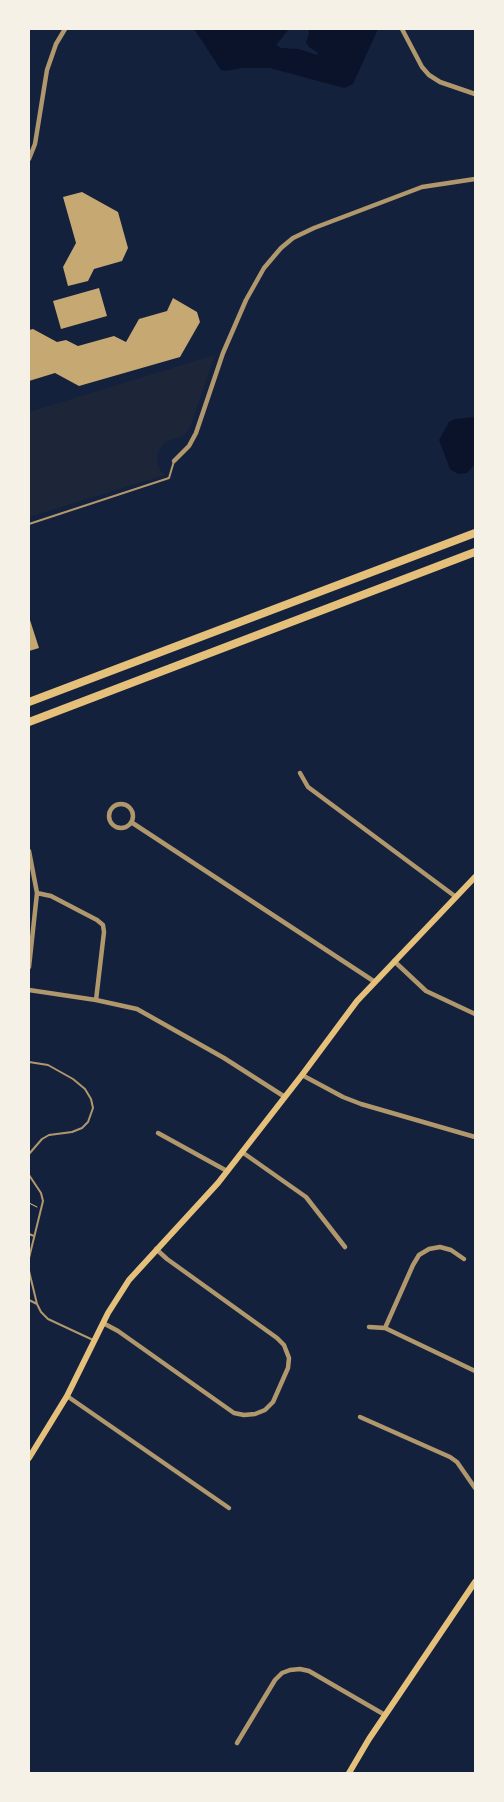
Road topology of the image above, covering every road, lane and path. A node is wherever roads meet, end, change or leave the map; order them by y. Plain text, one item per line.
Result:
1 (65, 29) edge
2 (402, 29) edge
3 (475, 94) edge
4 (29, 159) edge
5 (475, 179) edge
6 (174, 461) joint
7 (29, 524) edge
8 (475, 533) edge
9 (475, 552) edge
10 (29, 702) edge
11 (29, 722) edge
12 (300, 772) dead end
13 (131, 822) junction
14 (29, 852) edge
15 (475, 877) edge
16 (37, 893) junction
17 (456, 897) junction
18 (394, 961) junction
19 (29, 967) edge
20 (375, 982) junction
21 (29, 990) edge
22 (96, 1000) junction
23 (475, 1014) edge
24 (29, 1062) edge
25 (302, 1075) junction
26 (285, 1098) junction
27 (158, 1133) dead end
28 (475, 1137) edge
29 (242, 1152) junction
30 (29, 1154) edge
31 (228, 1171) junction
32 (29, 1175) edge
33 (29, 1203) edge
34 (42, 1209) junction
35 (29, 1234) edge
36 (34, 1236) junction
37 (345, 1247) dead end
38 (156, 1249) junction
39 (29, 1258) edge
40 (464, 1259) dead end
41 (29, 1271) edge
42 (29, 1300) edge
43 (37, 1304) junction
44 (103, 1323) junction
45 (369, 1327) dead end
46 (385, 1328) junction
47 (94, 1341) junction
48 (475, 1371) edge
49 (66, 1396) junction
50 (360, 1417) dead end
51 (31, 1449) edge
52 (29, 1458) edge
53 (475, 1488) edge
54 (229, 1508) dead end
55 (475, 1582) edge
56 (385, 1715) junction
57 (237, 1744) dead end
58 (349, 1773) edge

1 - 4 street
2 - 3 street
5 - 6 street
6 - 7 lane
8 - 10 highway
9 - 11 highway
12 - 17 street
13 - 13 street
13 - 20 street
14 - 16 street
15 - 17 main road
16 - 19 street
16 - 22 street
17 - 18 main road
18 - 20 main road
18 - 23 street
20 - 25 main road
21 - 22 street
22 - 26 street
24 - 30 lane
25 - 26 main road
25 - 28 street
26 - 29 main road
27 - 31 street
29 - 31 main road
29 - 37 street
31 - 38 main road
32 - 34 lane
33 - 34 path
34 - 36 lane
35 - 36 lane
36 - 39 lane
38 - 44 main road
38 - 44 street
40 - 46 street
41 - 43 lane
42 - 43 lane
43 - 47 lane
44 - 47 main road
45 - 46 street
46 - 48 street
47 - 49 main road
49 - 51 main road
49 - 54 street
50 - 53 street
51 - 52 main road
55 - 56 main road
56 - 57 street
56 - 58 main road

